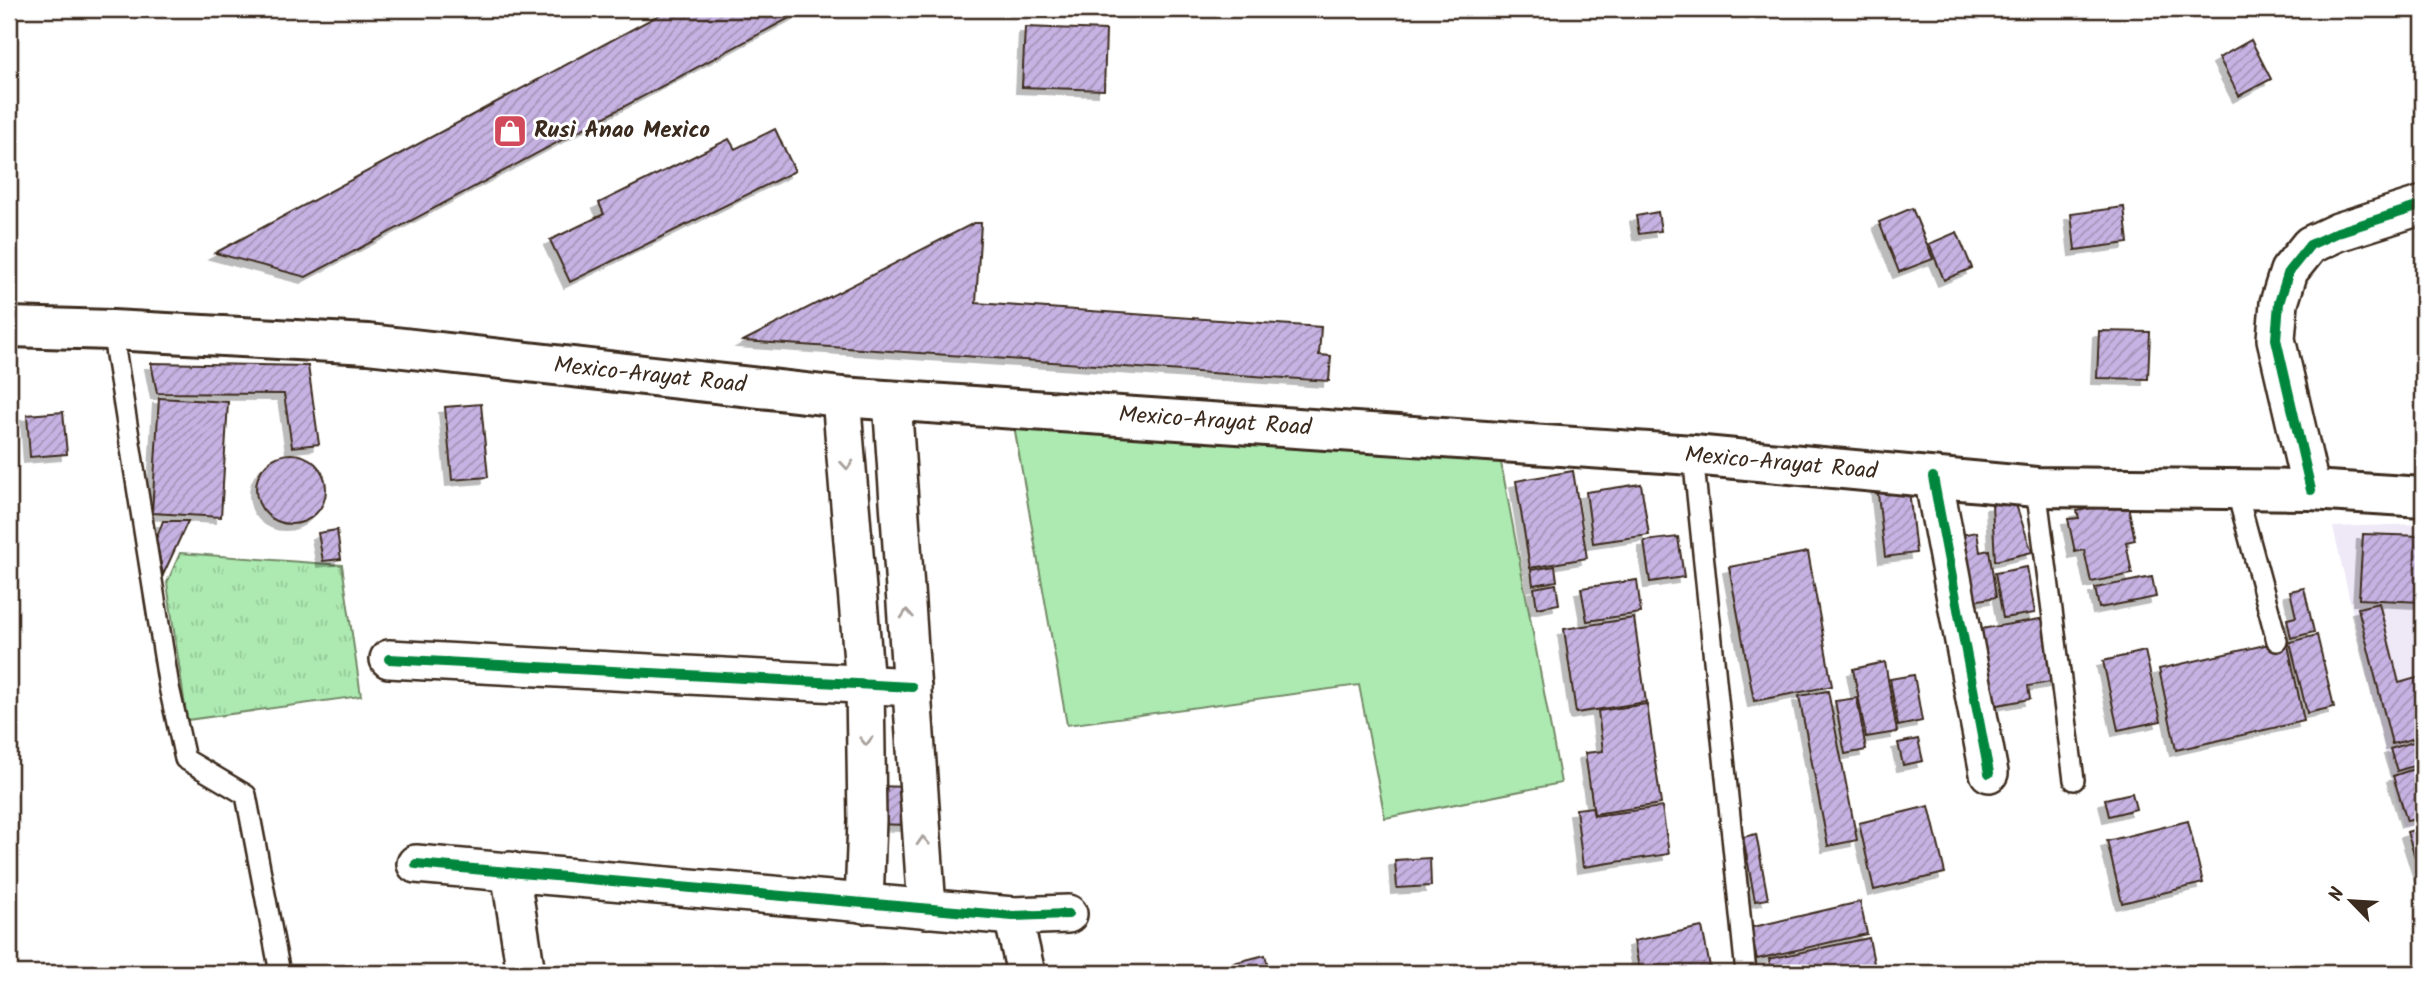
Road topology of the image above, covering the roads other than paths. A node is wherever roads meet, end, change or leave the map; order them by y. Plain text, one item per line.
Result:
1 (2423, 205) edge
2 (9, 327) edge
3 (112, 330) junction
4 (841, 397) junction
5 (892, 400) junction
6 (1693, 455) junction
7 (1933, 477) junction
8 (2036, 487) junction
9 (2236, 489) junction
10 (2311, 490) junction
11 (2423, 497) edge
12 (2277, 641) dead end
13 (389, 659) dead end
14 (865, 685) junction
15 (912, 687) junction
16 (1989, 773) dead end
17 (2074, 780) dead end
18 (416, 864) dead end
19 (510, 871) junction
20 (864, 904) junction
21 (927, 909) junction
22 (1068, 914) dead end
23 (1013, 916) junction
24 (280, 973) edge
25 (526, 973) edge
26 (1026, 973) edge
27 (1746, 973) edge

1 - 10 street
2 - 3 main road, Mexico-Arayat Road
3 - 4 main road, Mexico-Arayat Road
3 - 24 lane
4 - 5 main road, Mexico-Arayat Road
4 -> 14 street
5 - 6 main road, Mexico-Arayat Road
15 -> 5 street
6 - 7 main road, Mexico-Arayat Road
6 - 27 lane
7 - 8 main road, Mexico-Arayat Road
7 - 16 street
8 - 9 main road, Mexico-Arayat Road
8 - 17 lane
9 - 10 main road, Mexico-Arayat Road
9 - 12 lane
10 - 11 main road, Mexico-Arayat Road
13 - 14 street
14 - 15 street
14 -> 20 street
21 -> 15 street
18 - 19 street
19 - 20 street
19 - 25 street
20 - 21 street
21 - 23 street
22 - 23 street
23 - 26 street

